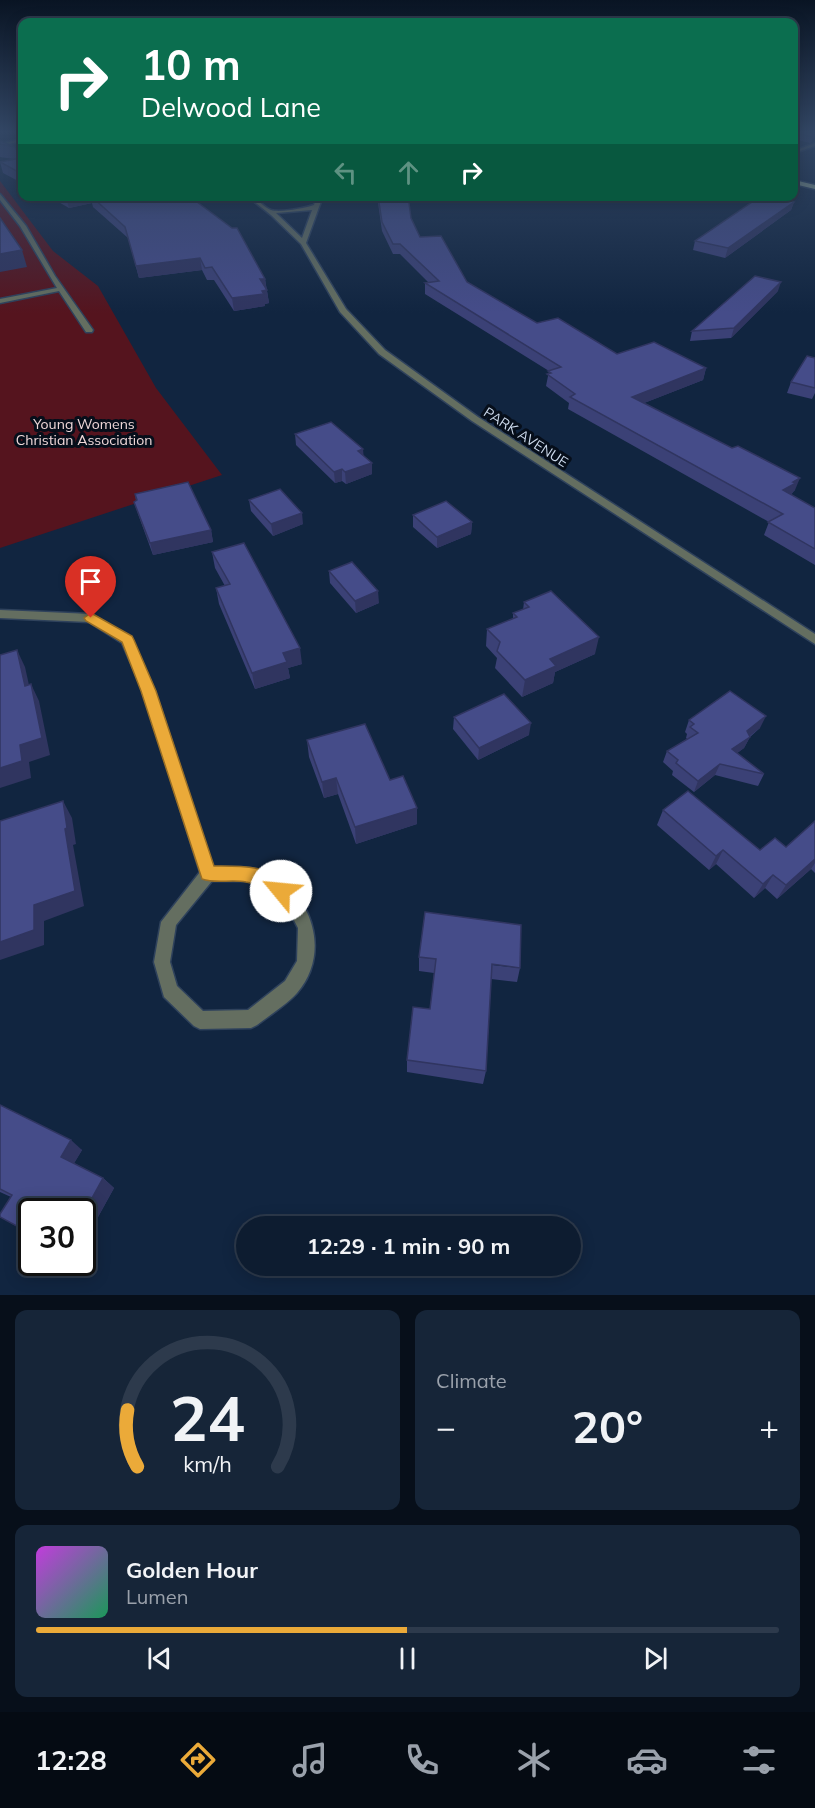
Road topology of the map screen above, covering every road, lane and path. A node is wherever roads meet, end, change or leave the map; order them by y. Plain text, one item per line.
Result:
1 (0, 196) edge
2 (256, 201) edge
3 (318, 201) edge
4 (271, 212) junction
5 (303, 243) junction
6 (60, 289) junction
7 (0, 301) edge
8 (89, 330) dead end
9 (0, 614) edge
10 (815, 640) edge
11 (208, 874) junction

1 - 6 street
2 - 4 street, PARK AVENUE
3 - 4 street
3 - 5 street
4 - 5 street, PARK AVENUE
5 - 10 street, PARK AVENUE
6 - 7 street
6 - 8 street
9 - 11 street
11 - 11 street

